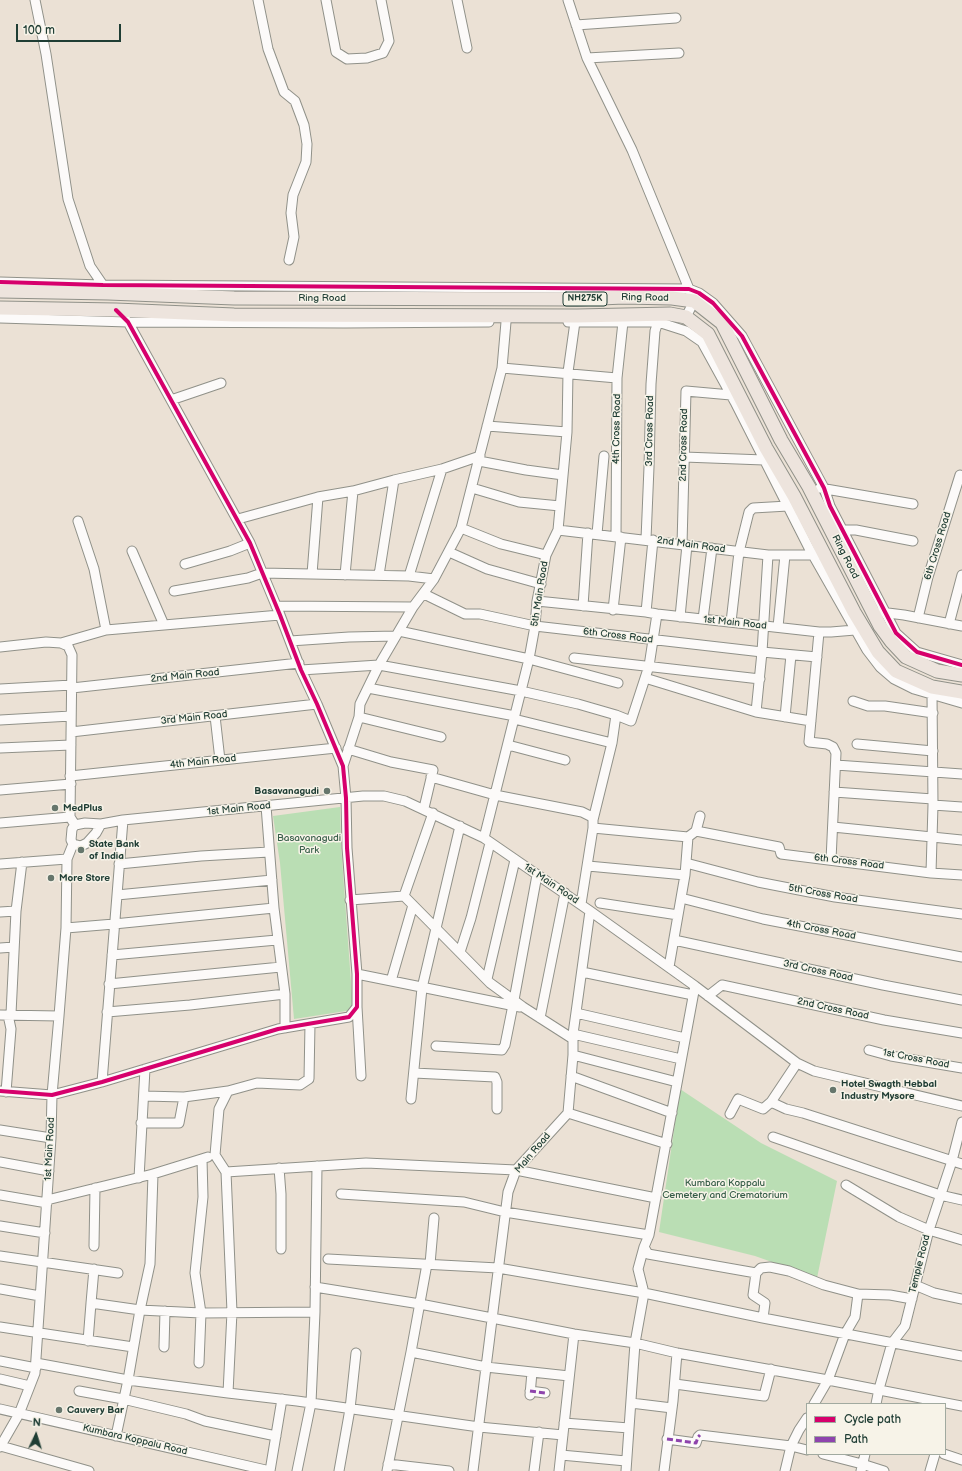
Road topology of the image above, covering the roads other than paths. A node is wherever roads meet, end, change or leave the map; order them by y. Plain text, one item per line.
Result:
1 (35, 0) edge
2 (258, 0) edge
3 (326, 0) edge
4 (381, 0) edge
5 (457, 0) edge
6 (568, 0) edge
7 (676, 18) dead end
8 (576, 25) junction
9 (467, 48) dead end
10 (679, 53) dead end
11 (587, 58) junction
12 (289, 260) dead end
13 (0, 282) edge
14 (105, 289) junction
15 (0, 291) edge
16 (691, 295) junction
17 (0, 308) edge
18 (116, 310) junction
19 (0, 318) edge
20 (686, 318) junction
21 (128, 322) junction
22 (506, 322) junction
23 (575, 322) junction
24 (623, 322) junction
25 (658, 322) junction
26 (502, 368) junction
27 (568, 372) junction
28 (617, 378) junction
29 (221, 382) dead end
30 (731, 396) junction
31 (172, 400) junction
32 (487, 426) junction
33 (567, 432) junction
34 (604, 456) dead end
35 (684, 457) junction
36 (479, 458) junction
37 (764, 460) junction
38 (442, 469) junction
39 (563, 475) junction
40 (961, 475) edge
41 (394, 480) junction
42 (809, 487) junction
43 (472, 488) junction
44 (824, 488) junction
45 (354, 491) junction
46 (318, 497) junction
47 (913, 504) dead end
48 (560, 506) junction
49 (788, 506) junction
50 (238, 519) junction
51 (78, 521) dead end
52 (461, 528) junction
53 (558, 530) junction
54 (843, 530) junction
55 (593, 534) junction
56 (618, 537) junction
57 (649, 540) junction
58 (913, 541) dead end
59 (250, 543) junction
60 (685, 545) junction
61 (712, 548) junction
62 (132, 551) dead end
63 (449, 552) junction
64 (739, 552) junction
65 (546, 555) junction
66 (768, 555) junction
67 (785, 555) junction
68 (819, 555) junction
69 (185, 564) dead end
70 (262, 573) junction
71 (312, 574) junction
72 (345, 575) junction
73 (378, 575) junction
74 (962, 575) edge
75 (409, 576) junction
76 (434, 579) junction
77 (541, 584) junction
78 (859, 584) junction
79 (843, 590) junction
80 (174, 592) dead end
81 (424, 594) junction
82 (537, 601) junction
83 (583, 606) junction
84 (413, 607) junction
85 (278, 610) junction
86 (613, 610) junction
87 (646, 612) junction
88 (878, 612) junction
89 (657, 614) junction
90 (680, 617) junction
91 (918, 618) junction
92 (704, 619) junction
93 (731, 622) junction
94 (950, 624) junction
95 (164, 625) junction
96 (763, 625) junction
97 (535, 626) junction
98 (962, 626) edge
99 (778, 627) junction
100 (858, 628) junction
101 (106, 630) junction
102 (819, 632) junction
103 (397, 633) junction
104 (654, 640) junction
105 (290, 641) junction
106 (61, 643) junction
107 (0, 647) edge
108 (762, 652) junction
109 (792, 655) junction
110 (817, 657) junction
111 (574, 658) dead end
112 (529, 659) junction
113 (379, 665) junction
114 (962, 665) edge
115 (649, 666) junction
116 (300, 667) junction
117 (962, 675) edge
118 (645, 678) junction
119 (760, 679) junction
120 (618, 683) dead end
121 (72, 686) junction
122 (368, 688) junction
123 (0, 689) edge
124 (521, 691) junction
125 (962, 692) edge
126 (932, 694) junction
127 (853, 701) dead end
128 (962, 702) edge
129 (317, 704) junction
130 (756, 712) junction
131 (933, 713) junction
132 (616, 715) junction
133 (71, 716) junction
134 (214, 716) junction
135 (514, 717) junction
136 (785, 717) junction
137 (359, 718) junction
138 (0, 720) edge
139 (811, 721) junction
140 (71, 732) junction
141 (441, 737) dead end
142 (612, 743) junction
143 (857, 744) dead end
144 (71, 745) junction
145 (508, 745) junction
146 (0, 748) edge
147 (336, 748) junction
148 (348, 749) junction
149 (933, 750) junction
150 (220, 760) junction
151 (565, 760) dead end
152 (836, 765) junction
153 (343, 766) junction
154 (932, 771) junction
155 (962, 774) edge
156 (431, 777) junction
157 (71, 780) junction
158 (0, 790) edge
159 (834, 792) junction
160 (495, 795) junction
161 (346, 798) junction
162 (933, 802) junction
163 (266, 806) junction
164 (962, 807) edge
165 (424, 808) junction
166 (433, 813) junction
167 (700, 816) dead end
168 (70, 817) junction
169 (122, 820) junction
170 (0, 823) edge
171 (100, 824) junction
172 (593, 824) junction
173 (75, 825) junction
174 (460, 826) junction
175 (833, 827) junction
176 (692, 834) junction
177 (932, 837) junction
178 (962, 840) edge
179 (487, 841) junction
180 (73, 844) junction
181 (269, 852) junction
182 (67, 859) junction
183 (515, 860) junction
184 (831, 860) junction
185 (22, 862) junction
186 (686, 863) junction
187 (0, 864) edge
188 (119, 864) junction
189 (588, 866) junction
190 (931, 873) junction
191 (537, 875) junction
192 (685, 875) junction
193 (962, 875) edge
194 (272, 880) junction
195 (565, 893) junction
196 (117, 895) junction
197 (404, 896) junction
198 (681, 898) junction
199 (350, 900) junction
200 (600, 903) dead end
201 (581, 904) junction
202 (412, 905) junction
203 (274, 908) junction
204 (16, 910) junction
205 (590, 911) junction
206 (0, 912) edge
207 (962, 914) edge
208 (678, 915) junction
209 (114, 924) junction
210 (66, 928) junction
211 (435, 928) junction
212 (277, 940) junction
213 (674, 940) junction
214 (14, 947) junction
215 (0, 948) edge
216 (460, 952) junction
217 (112, 955) junction
218 (962, 957) edge
219 (281, 967) junction
220 (669, 967) junction
221 (582, 972) junction
222 (357, 974) junction
223 (487, 979) junction
224 (391, 981) junction
225 (109, 984) junction
226 (422, 988) junction
227 (694, 991) junction
228 (285, 994) junction
229 (708, 996) junction
230 (962, 1000) edge
231 (513, 1003) junction
232 (357, 1007) junction
233 (107, 1012) junction
234 (576, 1013) junction
235 (6, 1015) edge
236 (60, 1016) junction
237 (540, 1018) junction
238 (310, 1024) junction
239 (285, 1028) junction
240 (962, 1033) edge
241 (573, 1036) junction
242 (685, 1038) junction
243 (436, 1046) dead end
244 (4, 1049) edge
245 (869, 1050) dead end
246 (573, 1054) junction
247 (681, 1059) junction
248 (797, 1062) junction
249 (962, 1068) edge
250 (145, 1069) junction
251 (414, 1073) junction
252 (361, 1076) dead end
253 (571, 1076) junction
254 (102, 1082) junction
255 (677, 1082) junction
256 (3, 1091) edge
257 (228, 1091) junction
258 (52, 1095) junction
259 (144, 1096) junction
260 (184, 1097) junction
261 (411, 1099) dead end
262 (771, 1102) junction
263 (962, 1106) edge
264 (497, 1109) dead end
265 (568, 1113) junction
266 (672, 1113) junction
267 (730, 1114) dead end
268 (141, 1122) junction
269 (962, 1122) edge
270 (0, 1130) edge
271 (773, 1137) dead end
272 (51, 1138) junction
273 (667, 1144) junction
274 (215, 1155) junction
275 (202, 1159) junction
276 (952, 1161) junction
277 (0, 1162) edge
278 (962, 1164) edge
279 (317, 1166) junction
280 (279, 1168) junction
281 (516, 1170) junction
282 (49, 1171) junction
283 (226, 1172) junction
284 (153, 1174) junction
285 (138, 1178) junction
286 (846, 1185) dead end
287 (95, 1188) junction
288 (341, 1194) dead end
289 (0, 1195) edge
290 (940, 1195) junction
291 (656, 1198) junction
292 (962, 1200) edge
293 (47, 1202) junction
294 (505, 1212) junction
295 (434, 1218) dead end
296 (0, 1226) edge
297 (929, 1230) junction
298 (45, 1233) junction
299 (649, 1235) junction
300 (962, 1240) edge
301 (94, 1246) dead end
302 (644, 1247) junction
303 (280, 1249) dead end
304 (0, 1256) edge
305 (328, 1259) dead end
306 (43, 1262) junction
307 (429, 1264) junction
308 (498, 1268) junction
309 (94, 1269) junction
310 (118, 1273) dead end
311 (756, 1273) junction
312 (915, 1285) junction
313 (315, 1287) junction
314 (0, 1289) edge
315 (644, 1293) junction
316 (858, 1294) junction
317 (40, 1296) junction
318 (962, 1298) edge
319 (912, 1299) junction
320 (91, 1303) junction
321 (420, 1304) junction
322 (140, 1310) junction
323 (165, 1311) junction
324 (232, 1312) junction
325 (315, 1312) junction
326 (201, 1313) junction
327 (764, 1318) junction
328 (492, 1319) junction
329 (0, 1328) edge
330 (38, 1333) junction
331 (574, 1334) junction
332 (845, 1334) junction
333 (88, 1341) junction
334 (635, 1343) junction
335 (892, 1343) junction
336 (133, 1347) junction
337 (164, 1347) dead end
338 (411, 1352) junction
339 (356, 1353) dead end
340 (677, 1353) junction
341 (962, 1356) edge
342 (0, 1361) edge
343 (199, 1363) dead end
344 (36, 1366) junction
345 (486, 1367) junction
346 (771, 1369) junction
347 (532, 1372) junction
348 (569, 1376) junction
349 (0, 1379) edge
350 (128, 1380) junction
351 (828, 1380) junction
352 (675, 1384) junction
353 (30, 1386) junction
354 (879, 1389) junction
355 (79, 1391) dead end
356 (228, 1393) junction
357 (545, 1393) dead end
358 (123, 1399) junction
359 (282, 1399) junction
360 (311, 1403) junction
361 (631, 1403) junction
362 (815, 1403) edge
363 (876, 1403) edge
364 (962, 1406) edge
365 (672, 1408) junction
366 (350, 1409) junction
367 (0, 1410) edge
368 (19, 1414) junction
369 (398, 1416) junction
370 (806, 1420) edge
371 (564, 1422) junction
372 (479, 1427) junction
373 (629, 1428) junction
374 (539, 1432) junction
375 (563, 1434) junction
376 (116, 1436) junction
377 (276, 1436) junction
378 (667, 1439) junction
379 (0, 1446) edge
380 (791, 1446) junction
381 (806, 1450) edge
382 (561, 1455) junction
383 (826, 1455) edge
384 (865, 1455) edge
385 (935, 1455) edge
386 (946, 1455) edge
387 (962, 1460) edge
388 (626, 1461) junction
389 (387, 1467) edge
390 (862, 1467) edge
391 (89, 1471) edge
392 (270, 1471) edge
393 (297, 1471) edge
394 (339, 1471) edge
395 (449, 1471) edge
396 (473, 1471) edge
397 (534, 1471) edge
398 (559, 1471) edge
399 (626, 1471) edge
400 (664, 1471) edge
401 (784, 1471) edge
402 (884, 1471) edge
403 (930, 1471) edge

1 - 14 street
2 - 12 street
3 - 4 street
5 - 9 street
6 - 8 street
7 - 8 street
8 - 11 street
10 - 11 street
11 - 16 street
13 - 14 street
14 - 15 highway, Ring Road / NH275K
14 - 16 highway, Ring Road / NH275K
16 - 20 street
16 - 42 highway, Ring Road / NH275K
16 - 44 street
17 - 18 highway, Ring Road / NH275K
18 - 20 highway, Ring Road / NH275K
18 - 21 street
19 - 21 street
20 - 68 highway, Ring Road / NH275K
21 - 22 street
21 - 31 street
22 - 23 street
22 - 26 street
23 - 24 street
23 - 27 street, 5th Main Road
24 - 25 street
24 - 28 street, 4th Cross Road
25 - 30 street
25 - 57 street, 3rd Cross Road
26 - 27 street
26 - 32 street
27 - 28 street
27 - 33 street, 5th Main Road
28 - 56 street, 4th Cross Road
29 - 31 street
30 - 35 street, 2nd Cross Road
30 - 37 street
31 - 50 street
32 - 33 street
32 - 36 street
33 - 39 street, 5th Main Road
34 - 55 street
35 - 37 street
35 - 60 street, 2nd Cross Road
36 - 38 street
36 - 39 street
36 - 43 street
37 - 49 street
38 - 41 street
38 - 75 street
39 - 48 street, 5th Main Road
40 - 91 street, 6th Cross Road
41 - 45 street
41 - 73 street
42 - 44 street
42 - 78 highway, Ring Road / NH275K
43 - 48 street
43 - 52 street
44 - 47 street
44 - 54 street
45 - 46 street
45 - 72 street
46 - 50 street
46 - 71 street
48 - 53 street, 5th Main Road
49 - 64 street
49 - 68 street
50 - 59 street
51 - 101 street
52 - 63 street
52 - 65 street
53 - 55 street, 2nd Main Road
53 - 65 street, 5th Main Road
54 - 58 street
54 - 88 street
55 - 56 street, 2nd Main Road
55 - 83 street
56 - 57 street, 2nd Main Road
56 - 86 street, 4th Cross Road
57 - 60 street, 2nd Main Road
57 - 87 street, 3rd Cross Road
59 - 69 street
59 - 70 street
60 - 61 street, 2nd Main Road
60 - 90 street, 2nd Cross Road
61 - 64 street, 2nd Main Road
61 - 92 street
62 - 95 street
63 - 76 street
63 - 77 street
64 - 66 street, 2nd Main Road
64 - 93 street
65 - 77 street, 5th Main Road
66 - 67 street, 2nd Main Road
66 - 96 street
67 - 68 street, 2nd Main Road
67 - 99 street
68 - 79 highway, Ring Road / NH275K
68 - 100 street
70 - 71 street
70 - 80 street
70 - 85 street
71 - 72 street
72 - 73 street
73 - 75 street
74 - 94 street
75 - 76 street
76 - 81 street
77 - 82 street, 5th Main Road
78 - 79 highway
78 - 88 highway, Ring Road / NH275K
79 - 100 highway, Ring Road / NH275K
81 - 84 street
81 - 97 street, 6th Cross Road
82 - 83 street, 1st Main Road
82 - 97 street, 5th Main Road
83 - 86 street, 1st Main Road
84 - 85 street
84 - 103 street
85 - 95 street
85 - 105 street
86 - 87 street, 1st Main Road
87 - 89 street, 1st Main Road
88 - 91 street
88 - 114 street
88 - 117 highway, Ring Road / NH275K
89 - 90 street, 1st Main Road
89 - 104 street
90 - 92 street, 1st Main Road
91 - 94 street
92 - 93 street, 1st Main Road
93 - 96 street, 1st Main Road
94 - 98 street
95 - 101 street
96 - 99 street, 1st Main Road
96 - 108 street
97 - 104 street, 6th Cross Road
97 - 112 street, 5th Main Road
99 - 102 street, 1st Main Road
100 - 102 street, 1st Main Road
100 - 125 highway, Ring Road / NH275K
100 - 126 street
101 - 106 street
102 - 110 street
103 - 105 street
103 - 112 street
103 - 113 street
104 - 108 street, 6th Cross Road
104 - 115 street
105 - 116 street
106 - 107 street
106 - 121 street
108 - 109 street, 6th Cross Road
108 - 119 street
109 - 110 street, 6th Cross Road
109 - 136 street
110 - 139 street
111 - 115 street
112 - 120 street
112 - 124 street, 5th Main Road
113 - 116 street, 2nd Main Road
113 - 122 street
113 - 124 street, 2nd Main Road
115 - 118 street
115 - 119 street
116 - 121 street, 2nd Main Road
116 - 129 street
118 - 130 street
118 - 132 street, 2nd Main Road
119 - 130 street
121 - 123 street, 2nd Main Road
121 - 133 street
122 - 135 street
122 - 137 street
124 - 132 street, 2nd Main Road
124 - 135 street, 5th Main Road
126 - 128 street
126 - 131 street
127 - 131 street
129 - 134 street, 3rd Main Road
129 - 147 street
130 - 136 street
131 - 149 street
132 - 142 street
133 - 138 street
133 - 140 street
134 - 140 street, 3rd Main Road
134 - 150 street
135 - 142 street
135 - 145 street, 5th Main Road
136 - 139 street
137 - 141 street
137 - 148 street
139 - 152 street
140 - 144 street
142 - 172 street
143 - 149 street
144 - 146 street
144 - 157 street
145 - 151 street
145 - 160 street, 5th Main Road
147 - 150 street, 4th Main Road
147 - 153 street
148 - 153 street
148 - 156 street
149 - 154 street
150 - 157 street, 4th Main Road
152 - 154 street
152 - 159 street
153 - 161 street
154 - 155 street
154 - 162 street
156 - 160 street
156 - 165 street
157 - 158 street
157 - 168 street
159 - 162 street
159 - 175 street
160 - 172 street
160 - 179 street, 5th Main Road
161 - 163 street, 1st Main Road
161 - 165 street, 1st Main Road
161 - 199 street
162 - 164 street
162 - 177 street
163 - 169 street, 1st Main Road
163 - 181 street
165 - 166 street, 1st Main Road
166 - 174 street, 1st Main Road
166 - 197 street
167 - 176 street
168 - 170 street
168 - 173 street
169 - 171 street, 1st Main Road
169 - 188 street
171 - 173 street, 1st Main Road
171 - 180 street
172 - 176 street
172 - 189 street
173 - 180 street, 1st Main Road
174 - 179 street, 1st Main Road
174 - 211 street
175 - 177 street
175 - 184 street
176 - 184 street, 6th Cross Road
176 - 186 street
177 - 178 street
177 - 190 street
179 - 183 street, 1st Main Road
179 - 216 street, 5th Main Road
180 - 182 street, 1st Main Road
181 - 188 street
181 - 194 street
182 - 185 street
182 - 210 street, 1st Main Road
183 - 191 street, 1st Main Road
183 - 223 street
184 - 190 street, 6th Cross Road
185 - 187 street
185 - 204 street
186 - 192 street
186 - 207 street, 5th Cross Road
188 - 196 street
189 - 192 street
189 - 201 street
190 - 193 street, 6th Cross Road
191 - 195 street, 1st Main Road
191 - 231 street
192 - 198 street
194 - 196 street
194 - 203 street
195 - 201 street, 1st Main Road
195 - 237 street
196 - 209 street
197 - 199 street
197 - 202 street
198 - 208 street
198 - 218 street, 4th Cross Road
199 - 222 street
200 - 208 street
201 - 205 street, 1st Main Road
202 - 211 street
202 - 224 street
203 - 209 street
203 - 212 street
204 - 206 street
204 - 214 street
205 - 220 street, 1st Main Road
205 - 221 street
208 - 213 street
209 - 210 street
209 - 217 street
210 - 236 street, 1st Main Road
211 - 216 street
211 - 226 street
212 - 217 street
212 - 219 street
213 - 220 street
213 - 230 street, 3rd Cross Road
214 - 215 street
214 - 235 street
216 - 223 street
217 - 225 street
219 - 225 street
219 - 228 street
220 - 227 street, 1st Main Road
221 - 227 street
221 - 234 street
222 - 224 street
222 - 232 street
223 - 231 street
224 - 226 street
225 - 233 street
226 - 231 street
226 - 251 street
227 - 229 street, 1st Main Road
227 - 242 street
228 - 233 street
228 - 239 street
229 - 240 street, 2nd Cross Road
229 - 248 street, 1st Main Road
231 - 237 street
231 - 243 street
232 - 238 street
232 - 252 street
233 - 254 street
234 - 241 street
234 - 242 street
235 - 236 street
235 - 244 street
236 - 258 street, 1st Main Road
237 - 241 street
238 - 239 street
238 - 257 street
239 - 250 street
241 - 246 street
241 - 247 street
242 - 247 street
244 - 256 street
245 - 249 street, 1st Cross Road
246 - 253 street
246 - 255 street
247 - 255 street
248 - 262 street
248 - 263 street, 1st Main Road
250 - 254 street
250 - 259 street
251 - 261 street
251 - 264 street
253 - 265 street
253 - 266 street
254 - 258 street
255 - 266 street
256 - 258 street
257 - 260 street
257 - 274 street
258 - 272 street, 1st Main Road
259 - 260 street
259 - 268 street
260 - 268 street
262 - 267 street
262 - 276 street
265 - 273 street
265 - 281 street, Main Road
266 - 273 street
268 - 285 street
269 - 276 street, Temple Road
270 - 272 street
271 - 290 street
272 - 282 street, 1st Main Road
273 - 291 street
274 - 275 street
274 - 283 street
275 - 284 street
275 - 326 street
276 - 278 street
276 - 290 street, Temple Road
277 - 282 street
279 - 280 street
279 - 281 street
279 - 313 street
280 - 283 street
280 - 303 street
281 - 291 street
281 - 294 street, Main Road
282 - 293 street, 1st Main Road
283 - 324 street
284 - 285 street
284 - 322 street
285 - 287 street
286 - 297 street
287 - 293 street
287 - 301 street
288 - 294 street
289 - 293 street
290 - 292 street
290 - 297 street, Temple Road
291 - 299 street
293 - 298 street, 1st Main Road
294 - 299 street
294 - 308 street, Main Road
295 - 307 street
296 - 298 street
297 - 300 street
297 - 312 street, Temple Road
298 - 306 street, 1st Main Road
299 - 302 street
302 - 311 street
302 - 315 street
304 - 306 street
305 - 307 street
306 - 309 street
306 - 317 street, 1st Main Road
307 - 308 street
307 - 321 street
308 - 315 street
308 - 328 street, Main Road
309 - 310 street
309 - 320 street
311 - 316 street
311 - 327 street
312 - 318 street
312 - 319 street, Temple Road
313 - 321 street
313 - 325 street
314 - 317 street
315 - 327 street
315 - 334 street
316 - 319 street
316 - 332 street
317 - 330 street, 1st Main Road
319 - 335 street, Temple Road
320 - 322 street
320 - 333 street
321 - 328 street
321 - 338 street
322 - 323 street
322 - 336 street
323 - 326 street
323 - 337 street
324 - 325 street
324 - 326 street
324 - 356 street
325 - 360 street
326 - 343 street
327 - 332 street
328 - 331 street
328 - 345 street, Main Road
329 - 330 street
330 - 333 street
330 - 344 street, 1st Main Road
331 - 334 street
331 - 348 street
332 - 335 street
332 - 351 street
333 - 336 street
334 - 340 street
334 - 361 street
335 - 341 street
335 - 354 street, Temple Road
336 - 350 street
338 - 345 street
338 - 369 street
339 - 366 street
340 - 346 street
340 - 352 street
342 - 344 street
344 - 350 street
344 - 353 street, 1st Main Road
345 - 347 street
345 - 372 street, Main Road
346 - 351 street
346 - 352 street
347 - 348 street
347 - 357 street
348 - 371 street
349 - 353 street
350 - 356 street
350 - 358 street
351 - 354 street
351 - 362 street
352 - 365 street
353 - 368 street, 1st Main Road
354 - 363 street, Temple Road
354 - 364 street
355 - 358 street
356 - 359 street
358 - 376 street
358 - 377 street
359 - 360 street
359 - 377 street
360 - 366 street
360 - 393 street
361 - 365 street
361 - 373 street
365 - 378 street
366 - 369 street
366 - 394 street
367 - 368 street, Kumbara Koppalu Road
368 - 376 street, Kumbara Koppalu Road
368 - 379 street, 1st Main Road
369 - 372 street
369 - 389 street
370 - 380 street
371 - 373 street
371 - 375 street
372 - 374 street
372 - 396 street, Main Road
373 - 388 street
374 - 375 street
374 - 397 street
375 - 382 street
376 - 392 street, Kumbara Koppalu Road
377 - 392 street
378 - 380 street
378 - 400 street
379 - 391 street
380 - 381 street
380 - 401 street
382 - 388 street
382 - 398 street
383 - 390 street
384 - 390 street
385 - 403 street
386 - 387 street
388 - 399 street
389 - 395 street
390 - 402 street

